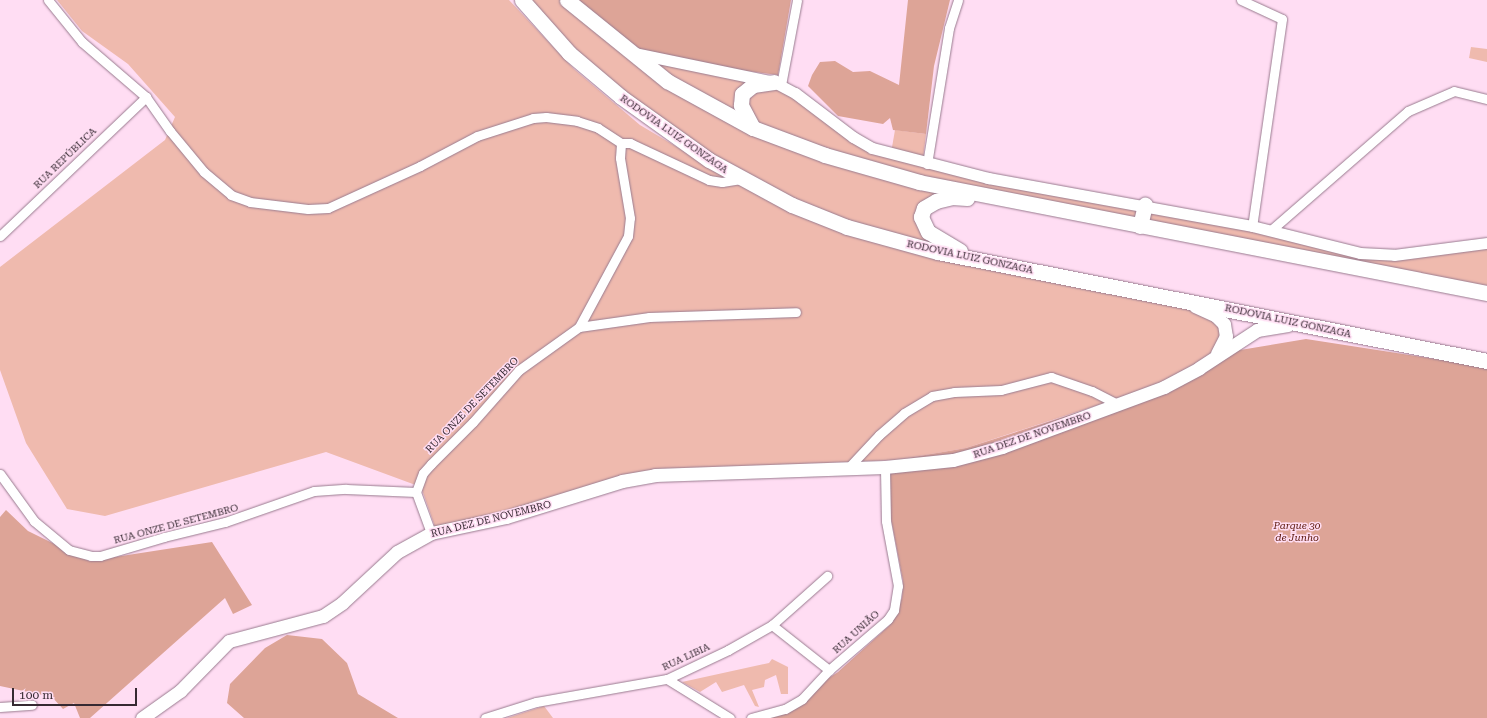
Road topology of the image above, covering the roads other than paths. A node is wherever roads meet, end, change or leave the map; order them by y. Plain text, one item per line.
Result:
1 (48, 0) edge
2 (522, 0) edge
3 (567, 0) edge
4 (797, 0) edge
5 (958, 0) edge
6 (1241, 0) edge
7 (629, 52) junction
8 (778, 83) junction
9 (146, 96) junction
10 (1487, 99) edge
11 (753, 128) junction
12 (621, 143) junction
13 (927, 164) junction
14 (741, 178) junction
15 (1012, 201) junction
16 (1145, 206) junction
17 (1140, 226) junction
18 (1252, 226) junction
19 (1270, 231) junction
20 (0, 236) edge
21 (1487, 243) edge
22 (971, 257) junction
23 (1487, 293) edge
24 (1179, 299) junction
25 (796, 312) dead end
26 (1302, 324) junction
27 (579, 327) junction
28 (1214, 358) junction
29 (1487, 361) edge
30 (1118, 404) junction
31 (849, 467) junction
32 (885, 467) junction
33 (0, 475) edge
34 (416, 492) junction
35 (431, 533) junction
36 (827, 576) dead end
37 (772, 625) junction
38 (829, 670) junction
39 (666, 680) junction
40 (32, 705) dead end
41 (0, 707) edge
42 (142, 718) edge
43 (485, 718) edge
44 (730, 718) edge
45 (750, 718) edge

1 - 9 street
2 - 14 highway, RODOVIA LUIZ GONZAGA
3 - 7 highway
4 - 8 street
5 - 13 street
6 - 18 street
7 - 8 street
7 - 11 highway
8 - 11 highway
8 - 13 street
9 - 12 street
9 - 20 street, RUA REPÚBLICA
10 - 19 street
11 - 15 highway
12 - 14 street
12 - 27 street
13 - 16 street
14 - 22 highway, RODOVIA LUIZ GONZAGA
15 - 17 highway
15 - 22 highway
16 - 17 highway
16 - 18 street
17 - 23 highway
18 - 19 street
19 - 21 street
22 - 24 highway, RODOVIA LUIZ GONZAGA
24 - 26 highway, RODOVIA LUIZ GONZAGA
24 - 28 main road
25 - 27 street, RUA ONZE DE SETEMBRO
26 - 28 main road, RUA DEZ DE NOVEMBRO
26 - 29 highway, RODOVIA LUIZ GONZAGA
27 - 34 street, RUA ONZE DE SETEMBRO
28 - 30 main road, RUA DEZ DE NOVEMBRO
30 - 31 street
30 - 32 main road, RUA DEZ DE NOVEMBRO
31 - 32 main road, RUA DEZ DE NOVEMBRO
31 - 35 main road, RUA DEZ DE NOVEMBRO
32 - 38 street, RUA UNIÃO
33 - 34 street, RUA ONZE DE SETEMBRO
34 - 35 street
35 - 42 main road, RUA DEZ DE NOVEMBRO
36 - 37 street, RUA LIBIA
37 - 38 street
37 - 39 street, RUA LIBIA
38 - 45 street, RUA UNIÃO
39 - 43 street, RUA LIBIA
39 - 44 street
40 - 41 street

